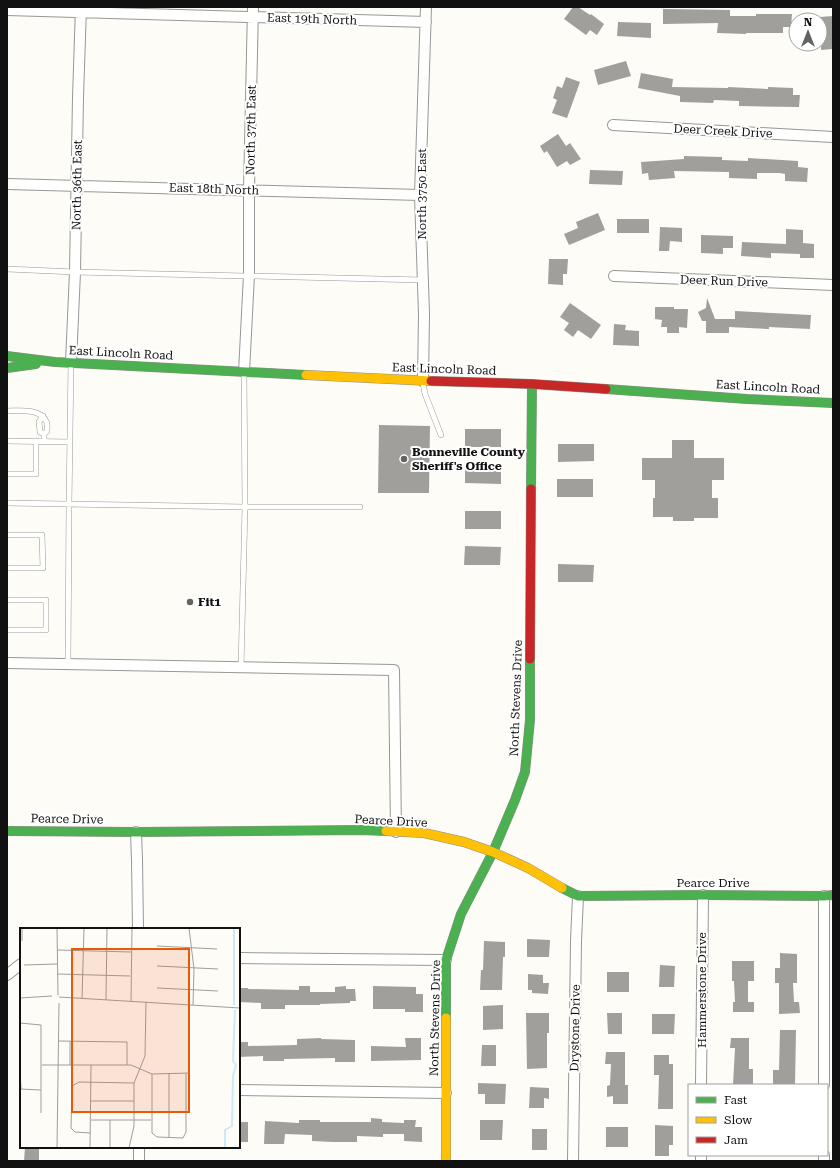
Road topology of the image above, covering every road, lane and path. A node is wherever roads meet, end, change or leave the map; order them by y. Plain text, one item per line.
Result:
1 (426, 7) edge
2 (7, 10) edge
3 (81, 10) edge
4 (253, 12) edge
5 (426, 22) junction
6 (613, 125) dead end
7 (833, 137) edge
8 (7, 184) edge
9 (77, 186) junction
10 (249, 190) junction
11 (420, 195) junction
12 (7, 269) edge
13 (75, 272) junction
14 (249, 275) junction
15 (614, 276) dead end
16 (423, 280) junction
17 (833, 285) edge
18 (7, 356) edge
19 (55, 362) junction
20 (71, 362) junction
21 (7, 368) edge
22 (244, 372) junction
23 (423, 381) junction
24 (532, 384) junction
25 (833, 403) edge
26 (7, 411) edge
27 (441, 435) dead end
28 (7, 441) edge
29 (36, 442) junction
30 (44, 442) junction
31 (70, 442) junction
32 (7, 474) edge
33 (7, 503) edge
34 (69, 504) junction
35 (245, 507) junction
36 (360, 507) dead end
37 (7, 535) edge
38 (7, 568) edge
39 (7, 600) edge
40 (7, 630) edge
41 (7, 663) edge
42 (68, 664) junction
43 (241, 667) junction
44 (7, 831) edge
45 (136, 832) junction
46 (396, 832) junction
47 (493, 852) junction
48 (703, 895) junction
49 (829, 895) edge
50 (578, 896) junction
51 (138, 928) edge
52 (240, 958) edge
53 (446, 960) junction
54 (20, 965) edge
55 (7, 975) edge
56 (702, 1084) edge
57 (824, 1084) edge
58 (240, 1090) edge
59 (446, 1093) junction
60 (139, 1148) edge
61 (139, 1161) edge
62 (446, 1161) edge
63 (573, 1161) edge

1 - 5 street, North 3750 East
2 - 3 street, East 19th North
3 - 4 street, East 19th North
3 - 9 street, North 36th East
4 - 5 street, East 19th North
4 - 10 street, North 37th East
5 - 11 street, North 3750 East
6 - 7 street, Deer Creek Drive
8 - 9 street, East 18th North
9 - 10 street, East 18th North
9 - 13 street, North 36th East
10 - 11 street, East 18th North
10 - 14 street, North 37th East
11 - 16 street, North 3750 East
12 - 13 lane
13 - 14 lane
13 - 20 street, North 36th East
14 - 16 lane
14 - 22 street, North 37th East
15 - 17 street, Deer Run Drive
16 - 23 street, North 3750 East
18 - 19 street, East Lincoln Road
19 - 20 street, East Lincoln Road
19 - 21 street, East Lincoln Road
20 - 22 street, East Lincoln Road
20 - 31 lane
22 - 23 street, East Lincoln Road
22 - 35 lane
23 - 24 street, East Lincoln Road
23 - 27 lane
24 - 25 street, East Lincoln Road
24 - 47 street, North Stevens Drive
26 - 30 lane
28 - 29 lane
29 - 30 lane
29 - 32 lane
30 - 31 lane
31 - 34 lane
33 - 34 lane
34 - 35 lane
34 - 42 lane
35 - 36 lane
35 - 43 lane
37 - 38 lane
39 - 40 lane
41 - 42 street
42 - 43 street
43 - 46 street
44 - 45 street, Pearce Drive
45 - 46 street, Pearce Drive
45 - 51 street
46 - 47 street, Pearce Drive
47 - 50 street, Pearce Drive
47 - 53 street, North Stevens Drive
48 - 49 street, Pearce Drive
48 - 50 street, Pearce Drive
48 - 56 street, Hammerstone Drive
49 - 57 street
50 - 63 street, Drystone Drive
52 - 53 street
53 - 59 street, North Stevens Drive
54 - 55 street
58 - 59 street
59 - 62 street, North Stevens Drive
60 - 61 street

